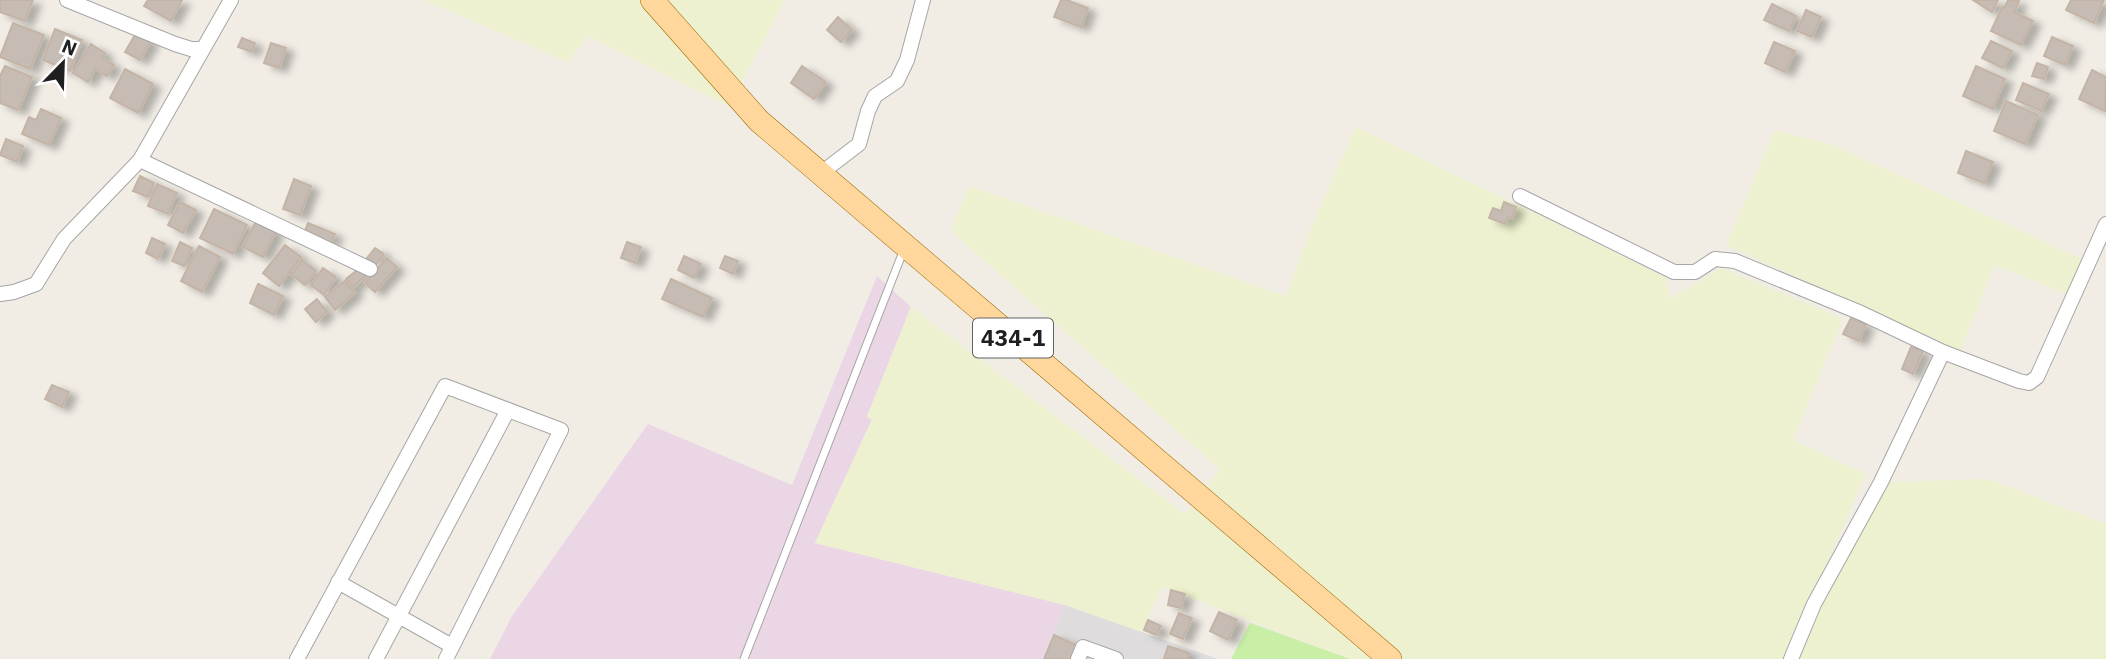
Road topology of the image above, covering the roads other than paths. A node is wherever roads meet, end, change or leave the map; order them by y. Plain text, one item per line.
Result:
1 (67, 0) edge
2 (231, 0) edge
3 (652, 0) edge
4 (923, 0) edge
5 (201, 49) junction
6 (139, 160) junction
7 (820, 174) junction
8 (1520, 196) dead end
9 (2106, 224) edge
10 (905, 246) junction
11 (370, 269) dead end
12 (0, 294) edge
13 (1943, 352) junction
14 (508, 410) junction
15 (338, 582) junction
16 (399, 618) junction
17 (449, 653) edge
18 (297, 659) edge
19 (376, 659) edge
20 (744, 659) edge
21 (1078, 659) edge
22 (1116, 659) edge
23 (1390, 659) edge
24 (1791, 659) edge

1 - 5 street
2 - 5 street
3 - 7 main road, 434-1
4 - 7 street
5 - 6 street
6 - 11 street
6 - 12 street
7 - 10 main road, 434-1
8 - 13 street
9 - 13 street
10 - 20 lane
10 - 23 main road, 434-1
13 - 24 street
14 - 15 street
14 - 16 street
14 - 17 street
15 - 16 street
15 - 18 street
16 - 17 street
16 - 19 street
21 - 22 street

